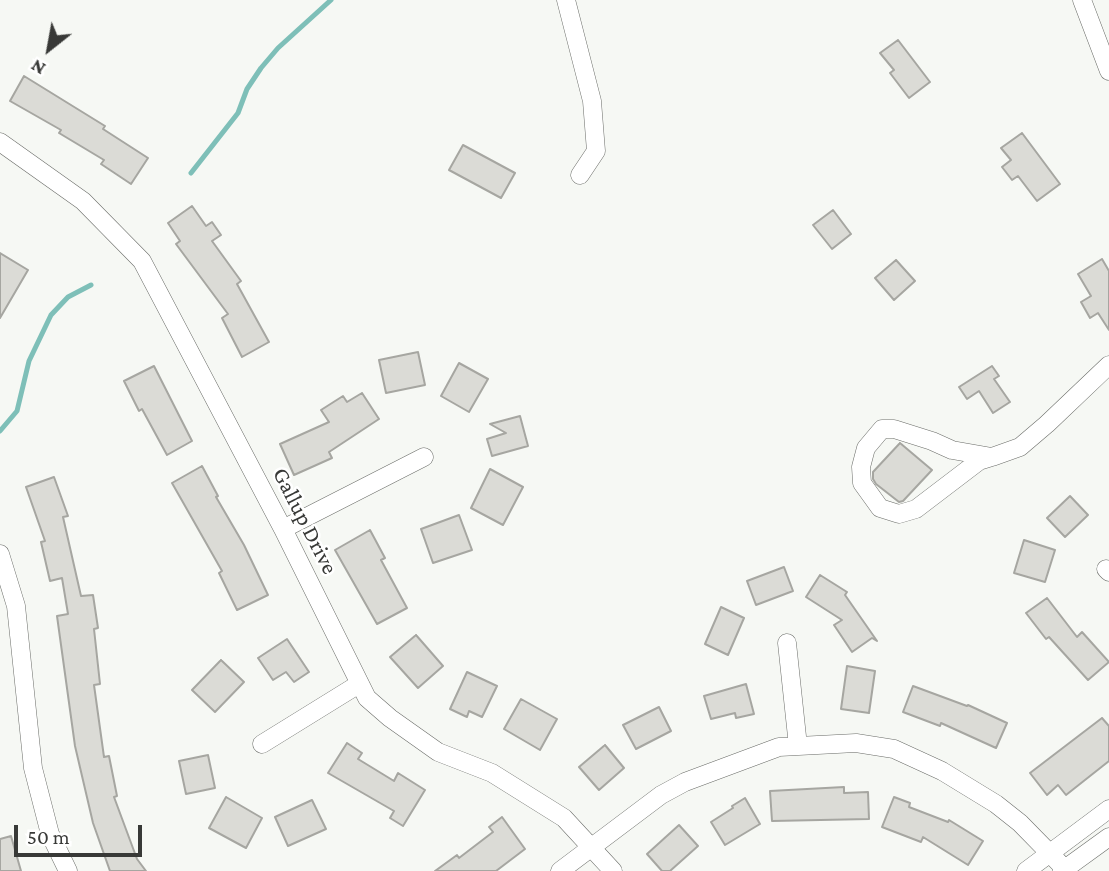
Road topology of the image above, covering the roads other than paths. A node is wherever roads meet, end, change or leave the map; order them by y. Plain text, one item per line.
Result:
1 (566, 0) edge
2 (1082, 0) edge
3 (1109, 71) edge
4 (3, 150) edge
5 (580, 175) dead end
6 (1109, 365) edge
7 (424, 457) dead end
8 (992, 457) junction
9 (283, 529) junction
10 (0, 554) edge
11 (788, 643) dead end
12 (359, 684) junction
13 (262, 744) dead end
14 (798, 746) junction
15 (1109, 809) edge
16 (1109, 836) edge
17 (593, 847) junction
18 (1048, 854) junction
19 (1065, 870) edge
20 (68, 871) edge
21 (560, 871) edge
22 (613, 871) edge
23 (1026, 871) edge

1 - 5 street
2 - 3 street
4 - 9 street, Gallup Drive
6 - 8 street
7 - 9 street
8 - 8 street
9 - 12 street, Gallup Drive
10 - 20 street
11 - 14 street
12 - 13 street
12 - 17 street, Gallup Drive
14 - 17 street
14 - 18 street
15 - 18 street
16 - 19 street
17 - 21 street
17 - 22 street, Gallup Drive
18 - 19 street
18 - 23 street

